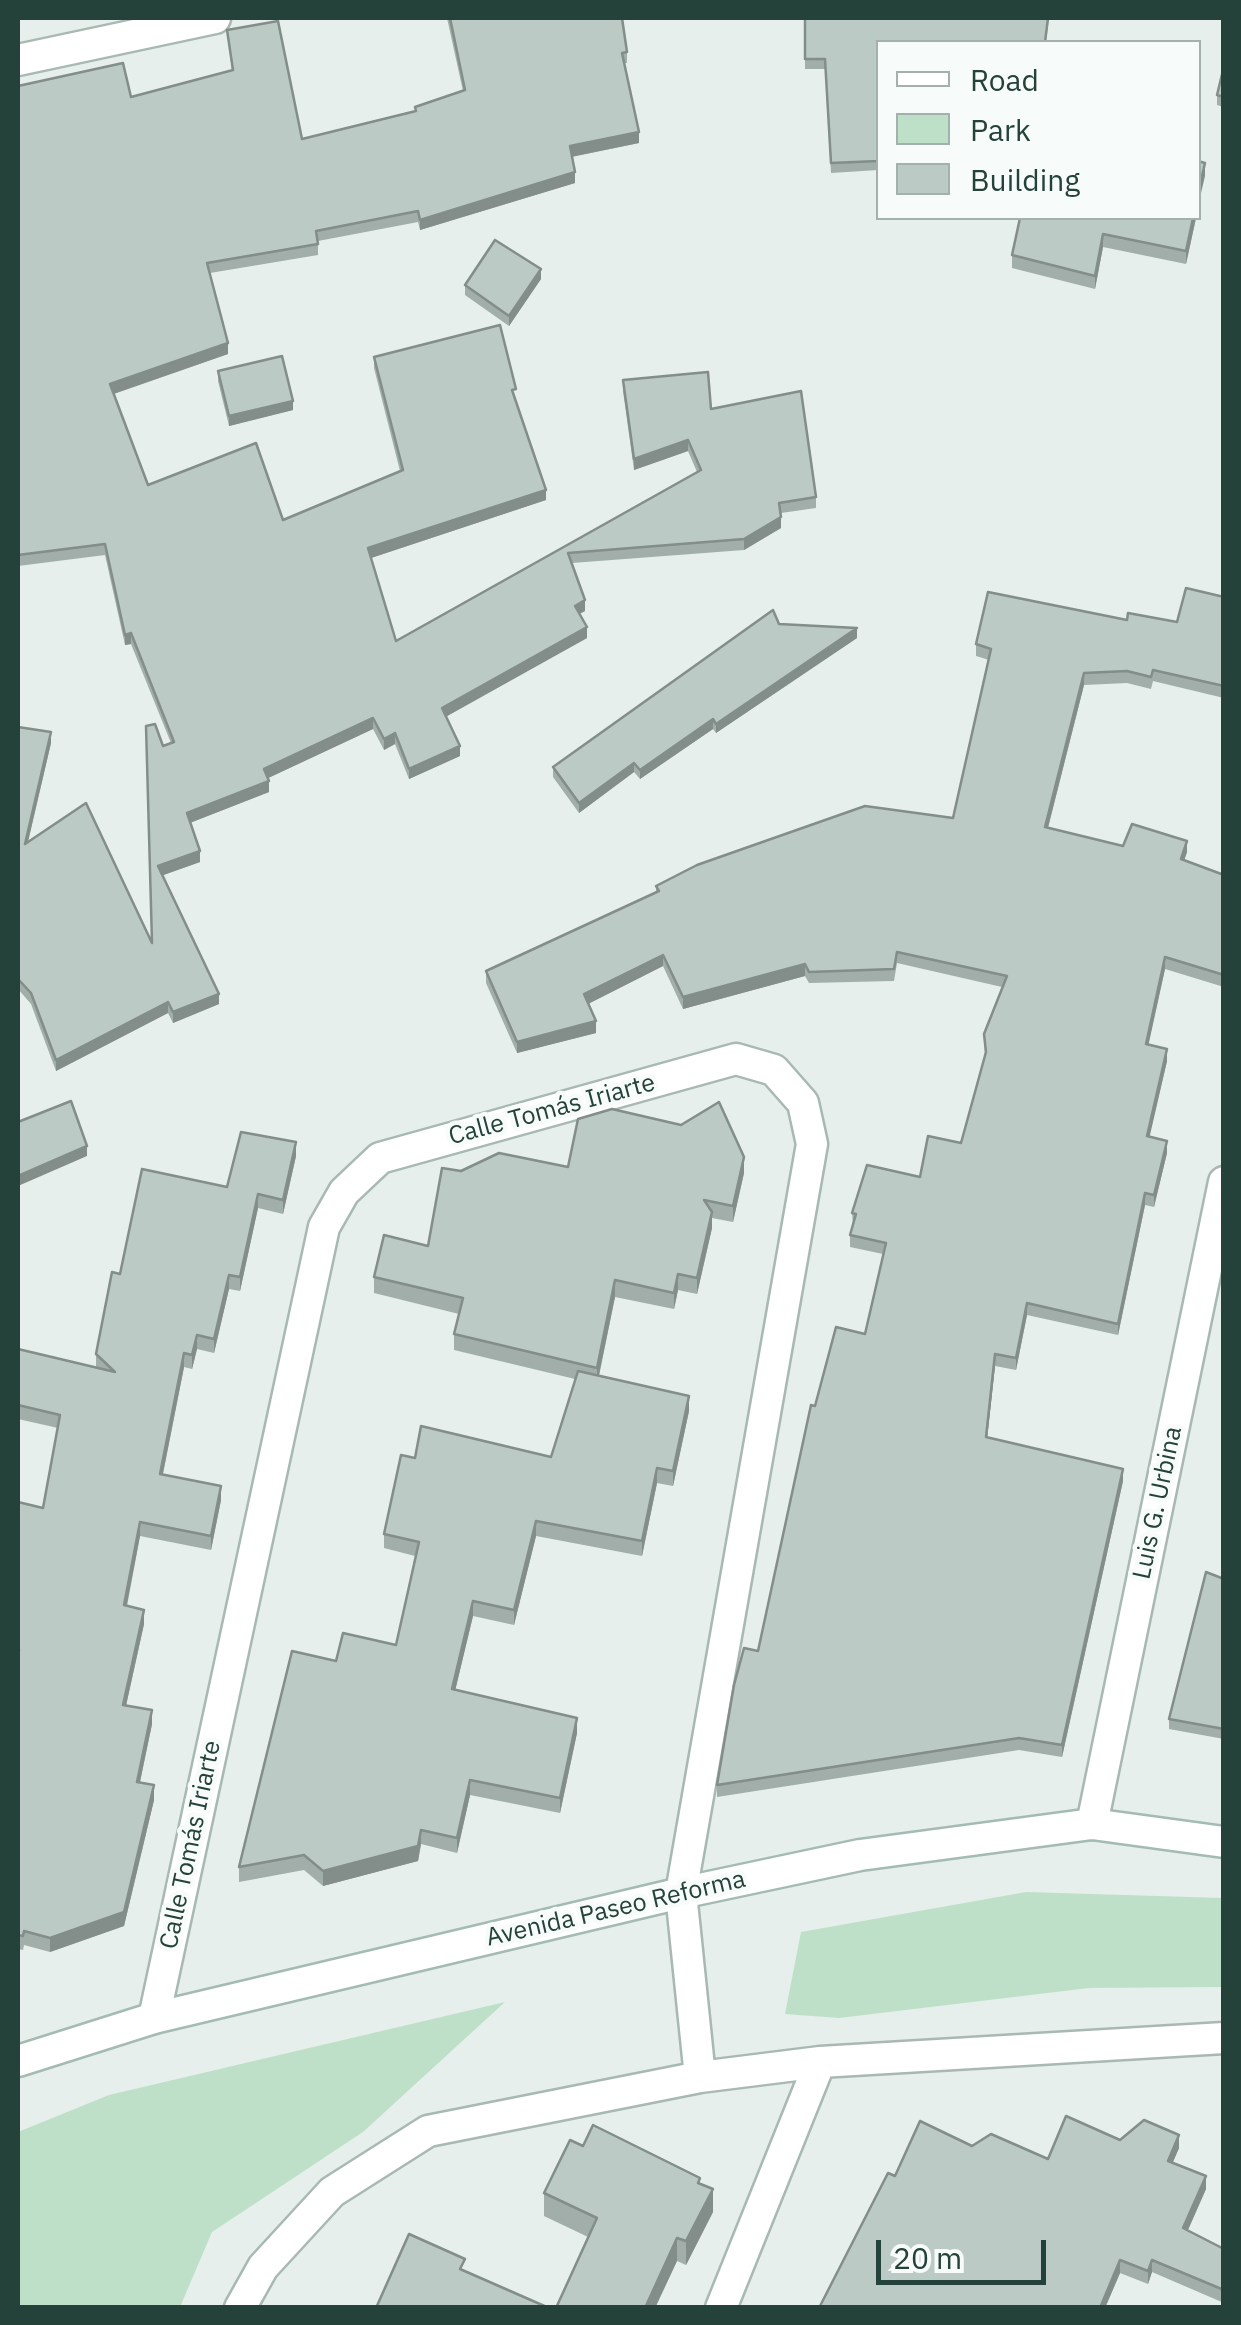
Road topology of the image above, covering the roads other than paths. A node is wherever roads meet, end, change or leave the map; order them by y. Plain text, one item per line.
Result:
1 (215, 18) edge
2 (18, 60) edge
3 (1224, 1182) edge
4 (1092, 1824) junction
5 (1224, 1842) edge
6 (681, 1893) junction
7 (154, 2018) junction
8 (1224, 2038) edge
9 (18, 2061) edge
10 (820, 2062) junction
11 (700, 2077) junction
12 (240, 2308) edge
13 (721, 2308) edge

1 - 2 street
3 - 4 street, Luis G. Urbina
4 - 5 street, Avenida Paseo Reforma
4 - 6 street, Avenida Paseo Reforma
6 - 7 street, Avenida Paseo Reforma
6 - 7 street, Calle Tomás Iriarte
6 - 11 street, Calle Tomás Iriarte
7 - 9 street, Avenida Paseo Reforma
8 - 10 street
10 - 11 street
10 - 13 street
11 - 12 street

